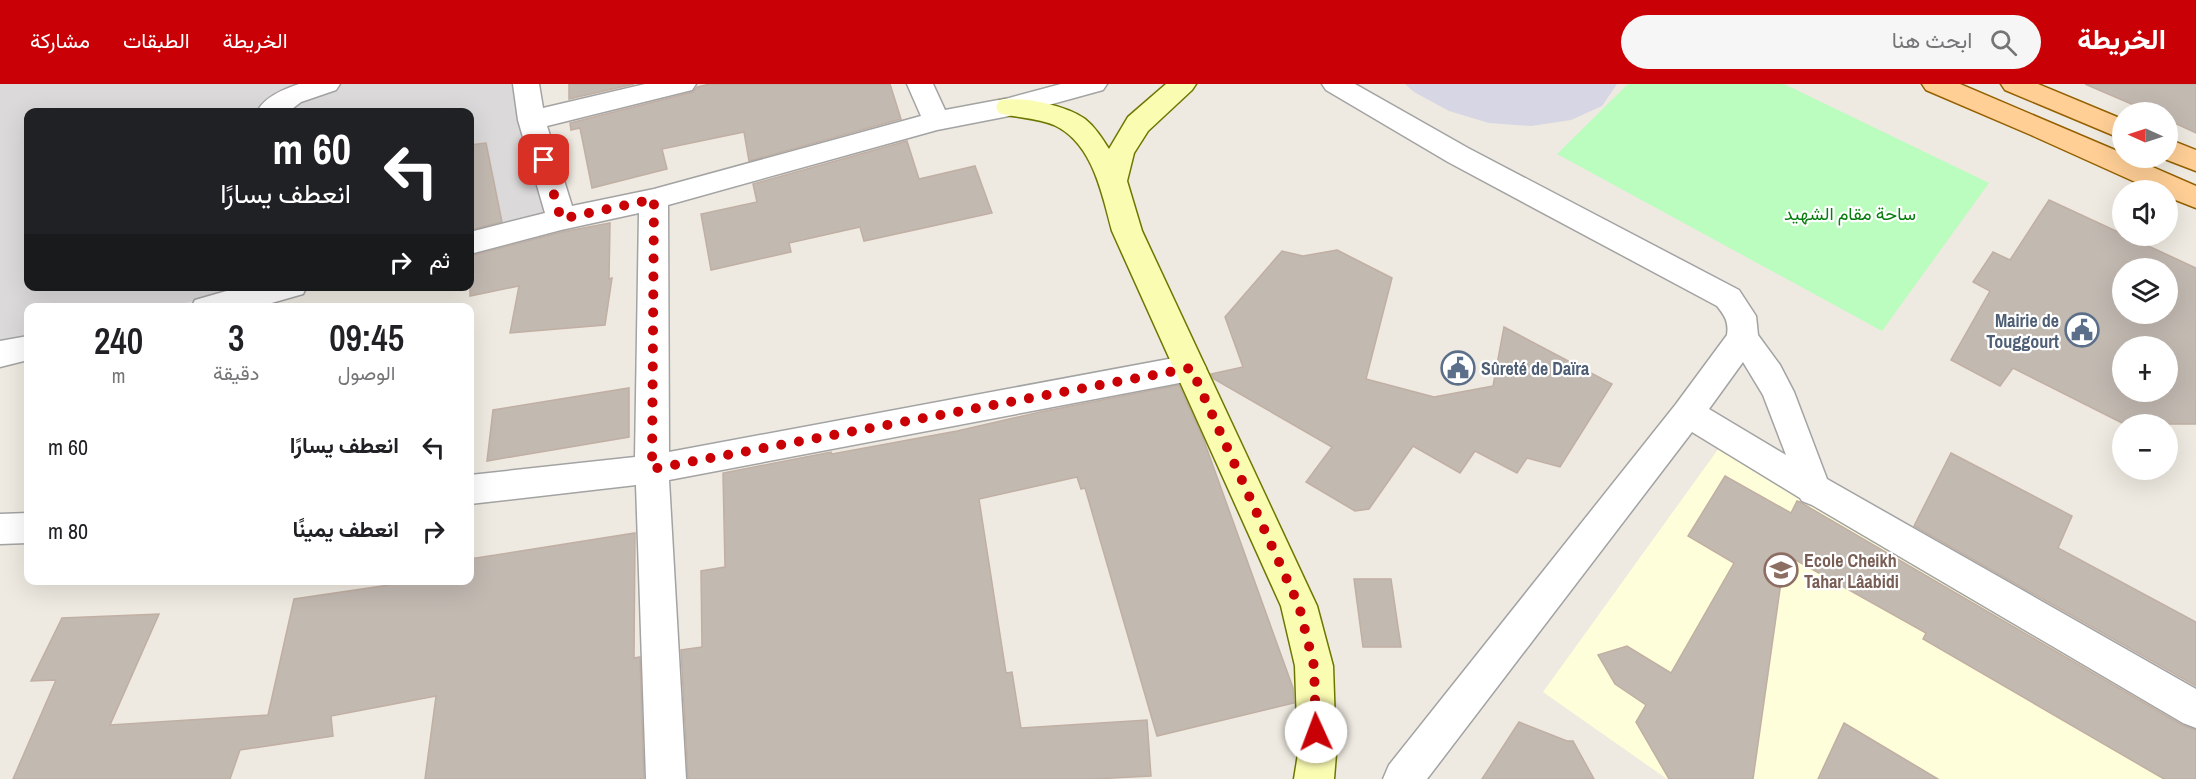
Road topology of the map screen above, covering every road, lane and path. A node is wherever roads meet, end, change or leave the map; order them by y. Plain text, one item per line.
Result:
1 (327, 84) edge
2 (526, 84) edge
3 (683, 84) edge
4 (920, 84) edge
5 (1094, 84) edge
6 (1183, 84) edge
7 (1335, 84) edge
8 (1935, 84) edge
9 (2014, 84) edge
10 (1009, 107) junction
11 (276, 108) edge
12 (532, 120) junction
13 (937, 121) junction
14 (2112, 126) edge
15 (2178, 153) edge
16 (2196, 161) edge
17 (1113, 181) junction
18 (2196, 198) edge
19 (654, 199) junction
20 (561, 219) junction
21 (474, 242) edge
22 (244, 292) edge
23 (218, 303) edge
24 (1742, 338) junction
25 (24, 349) edge
26 (0, 354) edge
27 (1191, 368) junction
28 (1688, 413) junction
29 (652, 469) junction
30 (474, 490) edge
31 (1814, 491) junction
32 (24, 528) edge
33 (0, 529) edge
34 (2196, 710) edge
35 (666, 779) edge
36 (1314, 779) edge
37 (1403, 779) edge

1 - 11 street
2 - 12 street
3 - 12 street
4 - 13 street
5 - 10 street
6 - 17 main road
7 - 24 street
8 - 18 main road
9 - 14 main road
10 - 13 street
10 - 17 main road
12 - 20 street
13 - 19 street
15 - 16 main road
17 - 27 main road
19 - 20 street
19 - 29 street
20 - 21 street
22 - 23 street
24 - 28 street
24 - 31 street
25 - 26 street
27 - 29 street
27 - 36 main road
28 - 31 street
28 - 37 street
29 - 30 street
29 - 35 street
31 - 34 street
32 - 33 street

